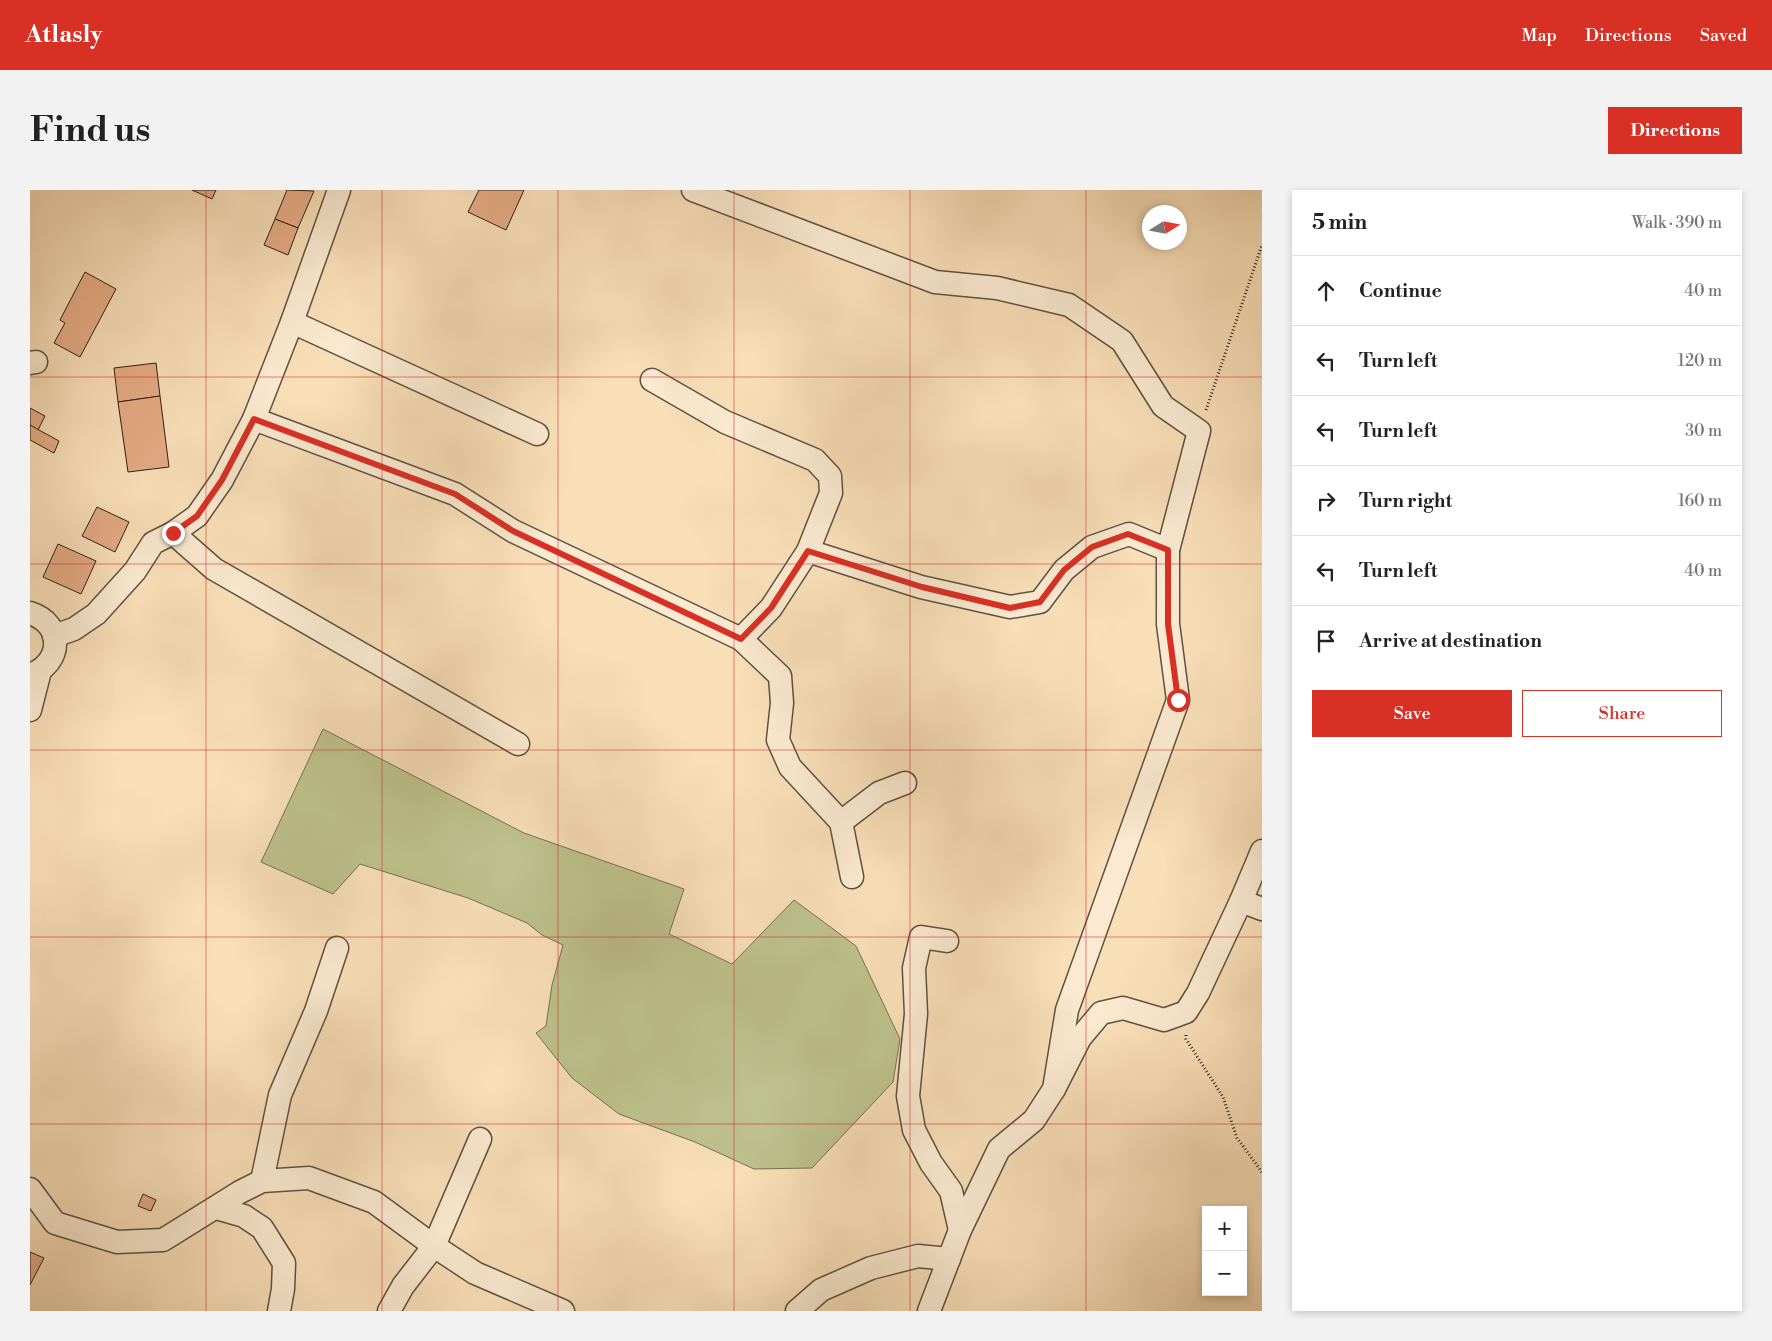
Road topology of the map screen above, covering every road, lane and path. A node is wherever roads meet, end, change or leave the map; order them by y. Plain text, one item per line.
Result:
1 (340, 190) edge
2 (693, 190) edge
3 (1262, 245) edge
4 (292, 322) junction
5 (652, 380) dead end
6 (254, 419) junction
7 (1199, 431) junction
8 (537, 434) dead end
9 (173, 533) junction
10 (1168, 550) junction
11 (808, 551) junction
12 (30, 613) edge
13 (54, 636) junction
14 (741, 639) junction
15 (35, 673) edge
16 (30, 710) edge
17 (518, 744) dead end
18 (905, 783) dead end
19 (841, 822) junction
20 (1262, 851) edge
21 (852, 876) dead end
22 (1241, 901) junction
23 (1262, 908) edge
24 (947, 941) dead end
25 (337, 948) dead end
26 (1186, 1012) junction
27 (1054, 1089) junction
28 (480, 1139) dead end
29 (1262, 1172) edge
30 (262, 1181) junction
31 (30, 1189) edge
32 (216, 1208) junction
33 (960, 1230) junction
34 (434, 1246) junction
35 (948, 1259) junction
36 (279, 1311) edge
37 (389, 1311) edge
38 (563, 1311) edge
39 (797, 1311) edge
40 (929, 1311) edge

1 - 4 street
2 - 7 street
3 - 7 path
4 - 6 street
4 - 8 street
5 - 11 street
6 - 9 street
6 - 14 street
7 - 10 street
9 - 13 street
9 - 17 street
10 - 11 street
10 - 27 street
11 - 14 street
12 - 13 street
13 - 15 street
14 - 19 street
15 - 16 street
18 - 19 street
19 - 21 street
20 - 22 street
22 - 23 street
22 - 26 street
24 - 33 street
25 - 30 street
26 - 27 street
26 - 29 path
27 - 33 street
28 - 34 street
30 - 32 street
30 - 34 street
31 - 32 street
32 - 36 street
33 - 35 street
34 - 37 street
34 - 38 street
35 - 39 street
35 - 40 street

